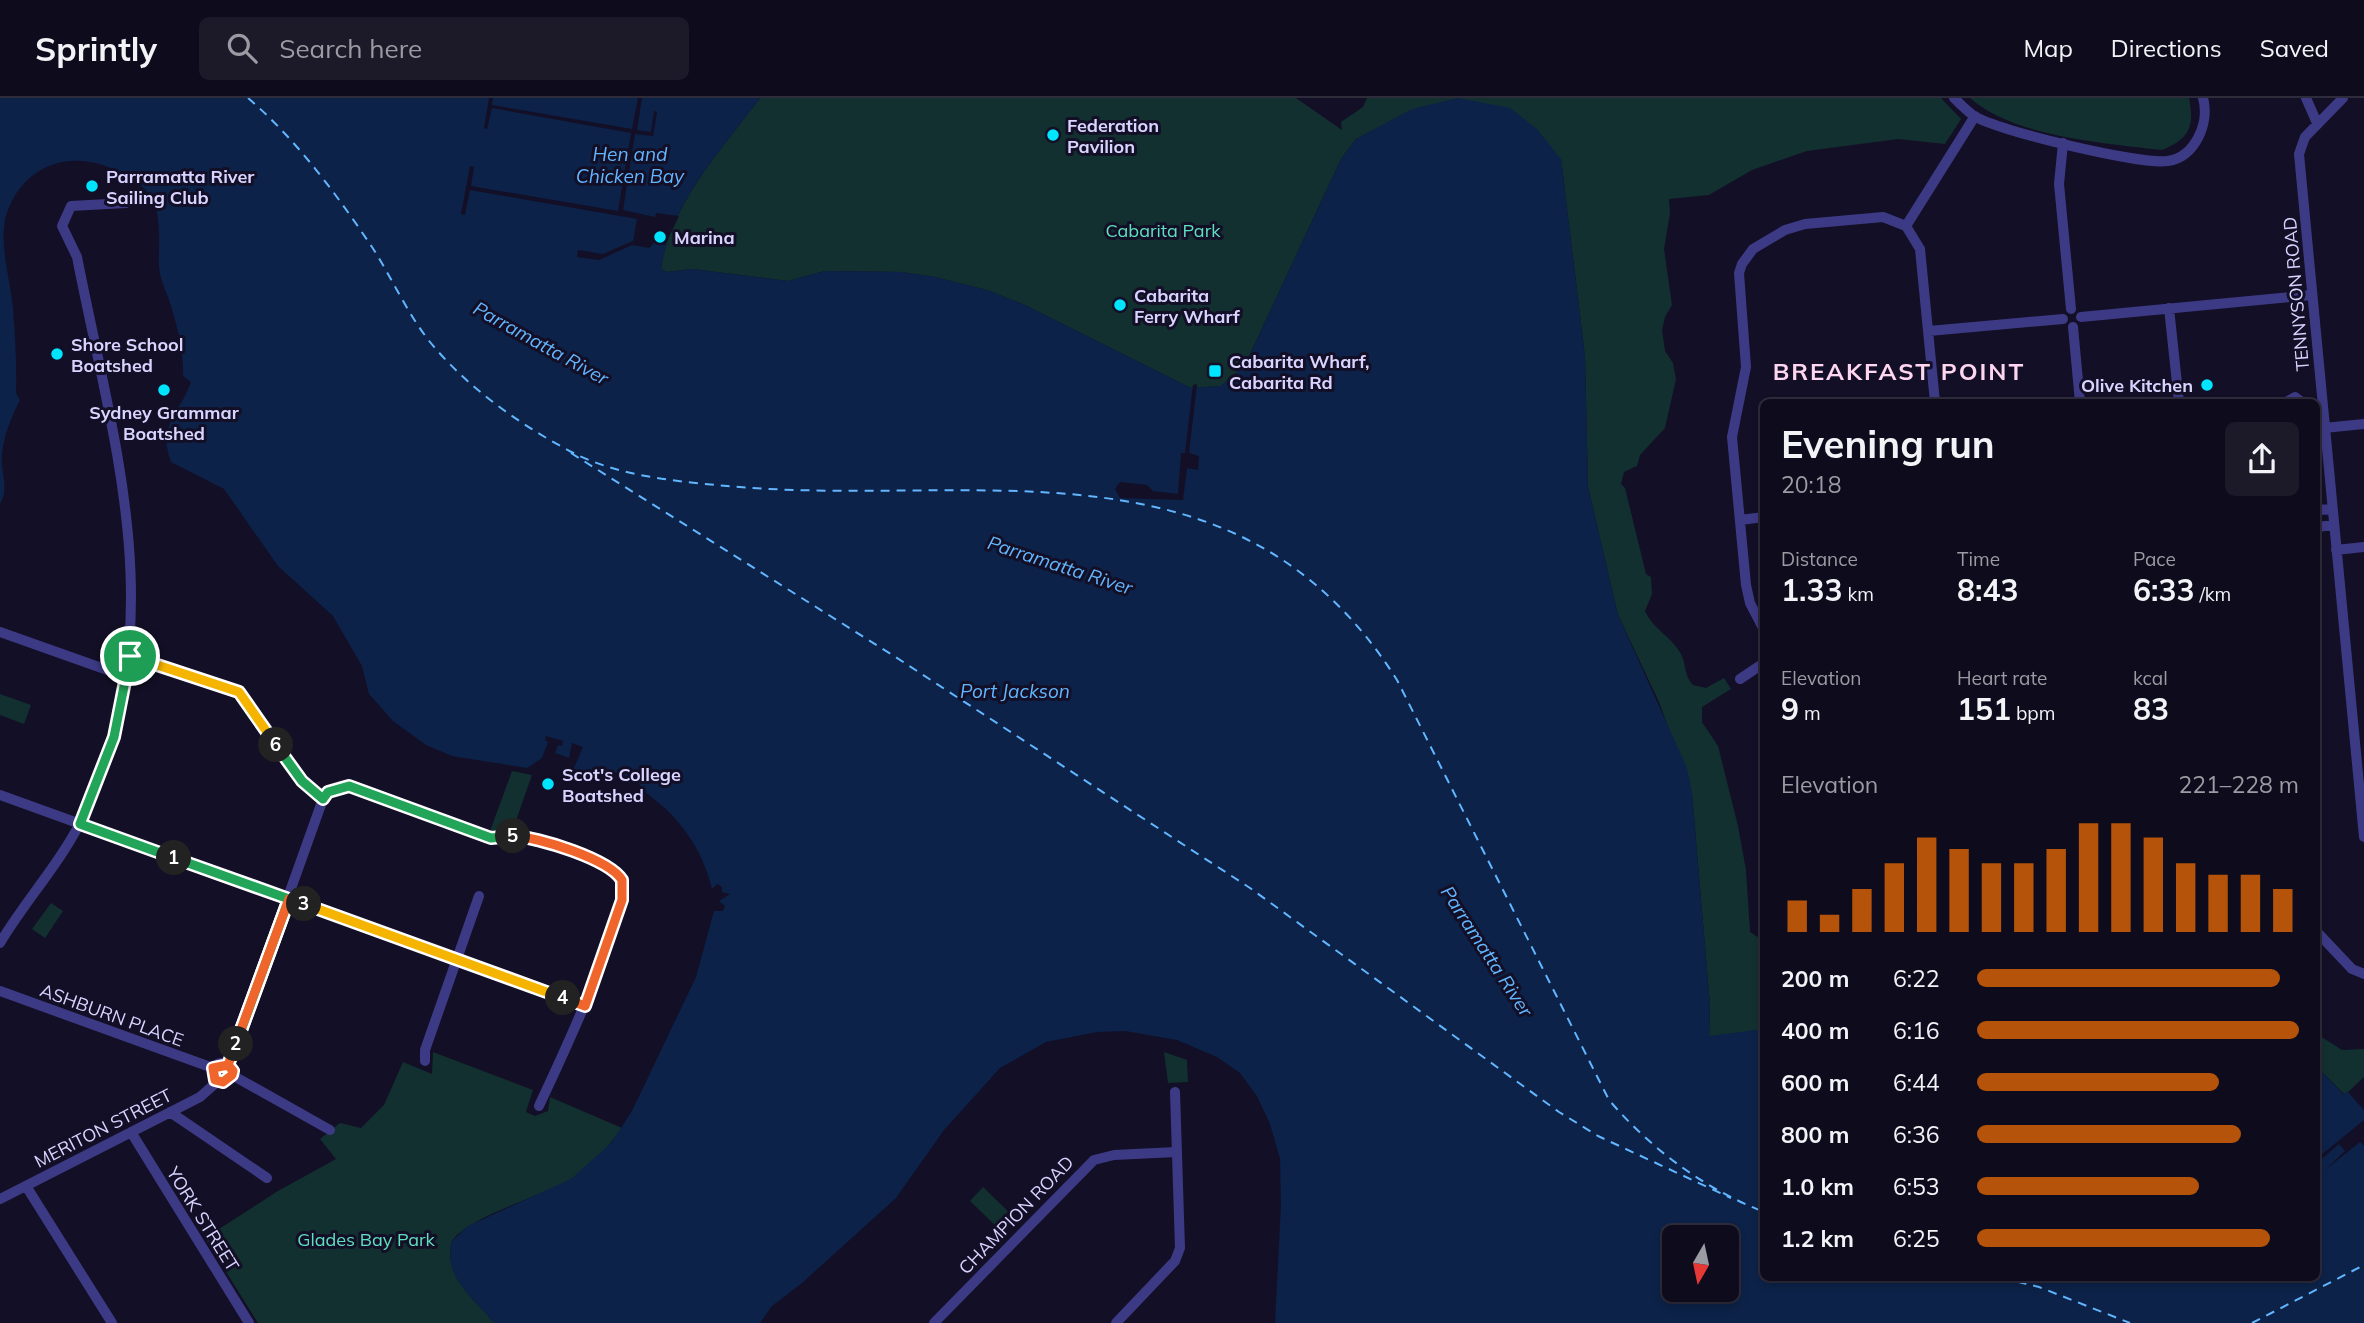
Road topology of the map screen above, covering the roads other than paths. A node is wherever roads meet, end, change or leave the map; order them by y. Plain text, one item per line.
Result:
1 (1954, 98) edge
2 (2203, 98) edge
3 (2306, 98) edge
4 (2343, 98) edge
5 (1975, 116) junction
6 (2316, 123) junction
7 (2063, 144) junction
8 (126, 202) dead end
9 (1906, 226) junction
10 (2312, 295) junction
11 (2169, 308) junction
12 (2071, 309) junction
13 (2081, 317) junction
14 (2063, 319) junction
15 (2073, 327) junction
16 (1928, 331) junction
17 (1935, 399) edge
18 (2080, 399) edge
19 (2179, 399) edge
20 (2364, 424) edge
21 (2324, 428) junction
22 (2332, 509) junction
23 (2320, 510) edge
24 (1760, 518) edge
25 (1740, 520) junction
26 (2334, 525) junction
27 (2320, 527) edge
28 (2364, 547) edge
29 (2336, 550) junction
30 (1760, 622) edge
31 (0, 632) edge
32 (130, 656) junction
33 (1760, 666) edge
34 (127, 677) junction
35 (1740, 679) dead end
36 (2362, 785) edge
37 (0, 795) edge
38 (325, 795) junction
39 (80, 824) junction
40 (2364, 837) edge
41 (479, 896) dead end
42 (289, 899) junction
43 (2320, 935) edge
44 (0, 943) edge
45 (457, 959) junction
46 (2364, 974) edge
47 (0, 991) edge
48 (585, 1006) junction
49 (425, 1061) dead end
50 (228, 1065) junction
51 (213, 1068) junction
52 (232, 1075) junction
53 (218, 1081) junction
54 (1175, 1092) dead end
55 (539, 1106) dead end
56 (170, 1112) junction
57 (330, 1130) dead end
58 (131, 1132) junction
59 (1176, 1152) junction
60 (267, 1178) dead end
61 (26, 1185) junction
62 (0, 1199) edge
63 (112, 1323) edge
64 (250, 1323) edge
65 (934, 1323) edge
66 (1116, 1323) edge

1 - 5 street
2 - 7 street
3 - 6 street
4 - 6 street, TENNYSON ROAD
5 - 7 street
5 - 9 street
6 - 10 street, TENNYSON ROAD
7 - 12 street
8 - 32 street
9 - 16 street
9 - 25 street
10 - 11 street
10 - 21 street, TENNYSON ROAD
11 - 13 street
11 - 19 street
12 - 13 street
12 - 14 street
13 - 15 street
14 - 15 street
14 - 16 street
15 - 18 street
16 - 17 street
20 - 21 street
21 - 22 street, TENNYSON ROAD
22 - 23 street
22 - 26 street, TENNYSON ROAD
24 - 25 street
25 - 30 street
26 - 27 street
26 - 29 street, TENNYSON ROAD
28 - 29 street
29 - 36 street, TENNYSON ROAD
31 - 34 street
32 - 34 street
32 - 38 street
33 - 35 street
34 - 39 street
36 - 40 street, TENNYSON ROAD
37 - 39 street
38 - 42 street
38 - 48 street
39 - 42 street
39 - 44 street
41 - 45 street
42 - 45 street
42 - 50 street
43 - 46 street
45 - 48 street
45 - 49 street
47 - 51 street, ASHBURN PLACE
48 - 55 street
50 - 51 street
50 - 52 street
51 - 53 street
52 - 53 street, MERITON STREET
52 - 57 street
53 - 56 street, MERITON STREET
54 - 59 street
56 - 58 street, MERITON STREET
56 - 60 street
58 - 61 street, MERITON STREET
58 - 64 street, YORK STREET
59 - 65 street, CHAMPION ROAD
59 - 66 street
61 - 62 street, MERITON STREET
61 - 63 street

